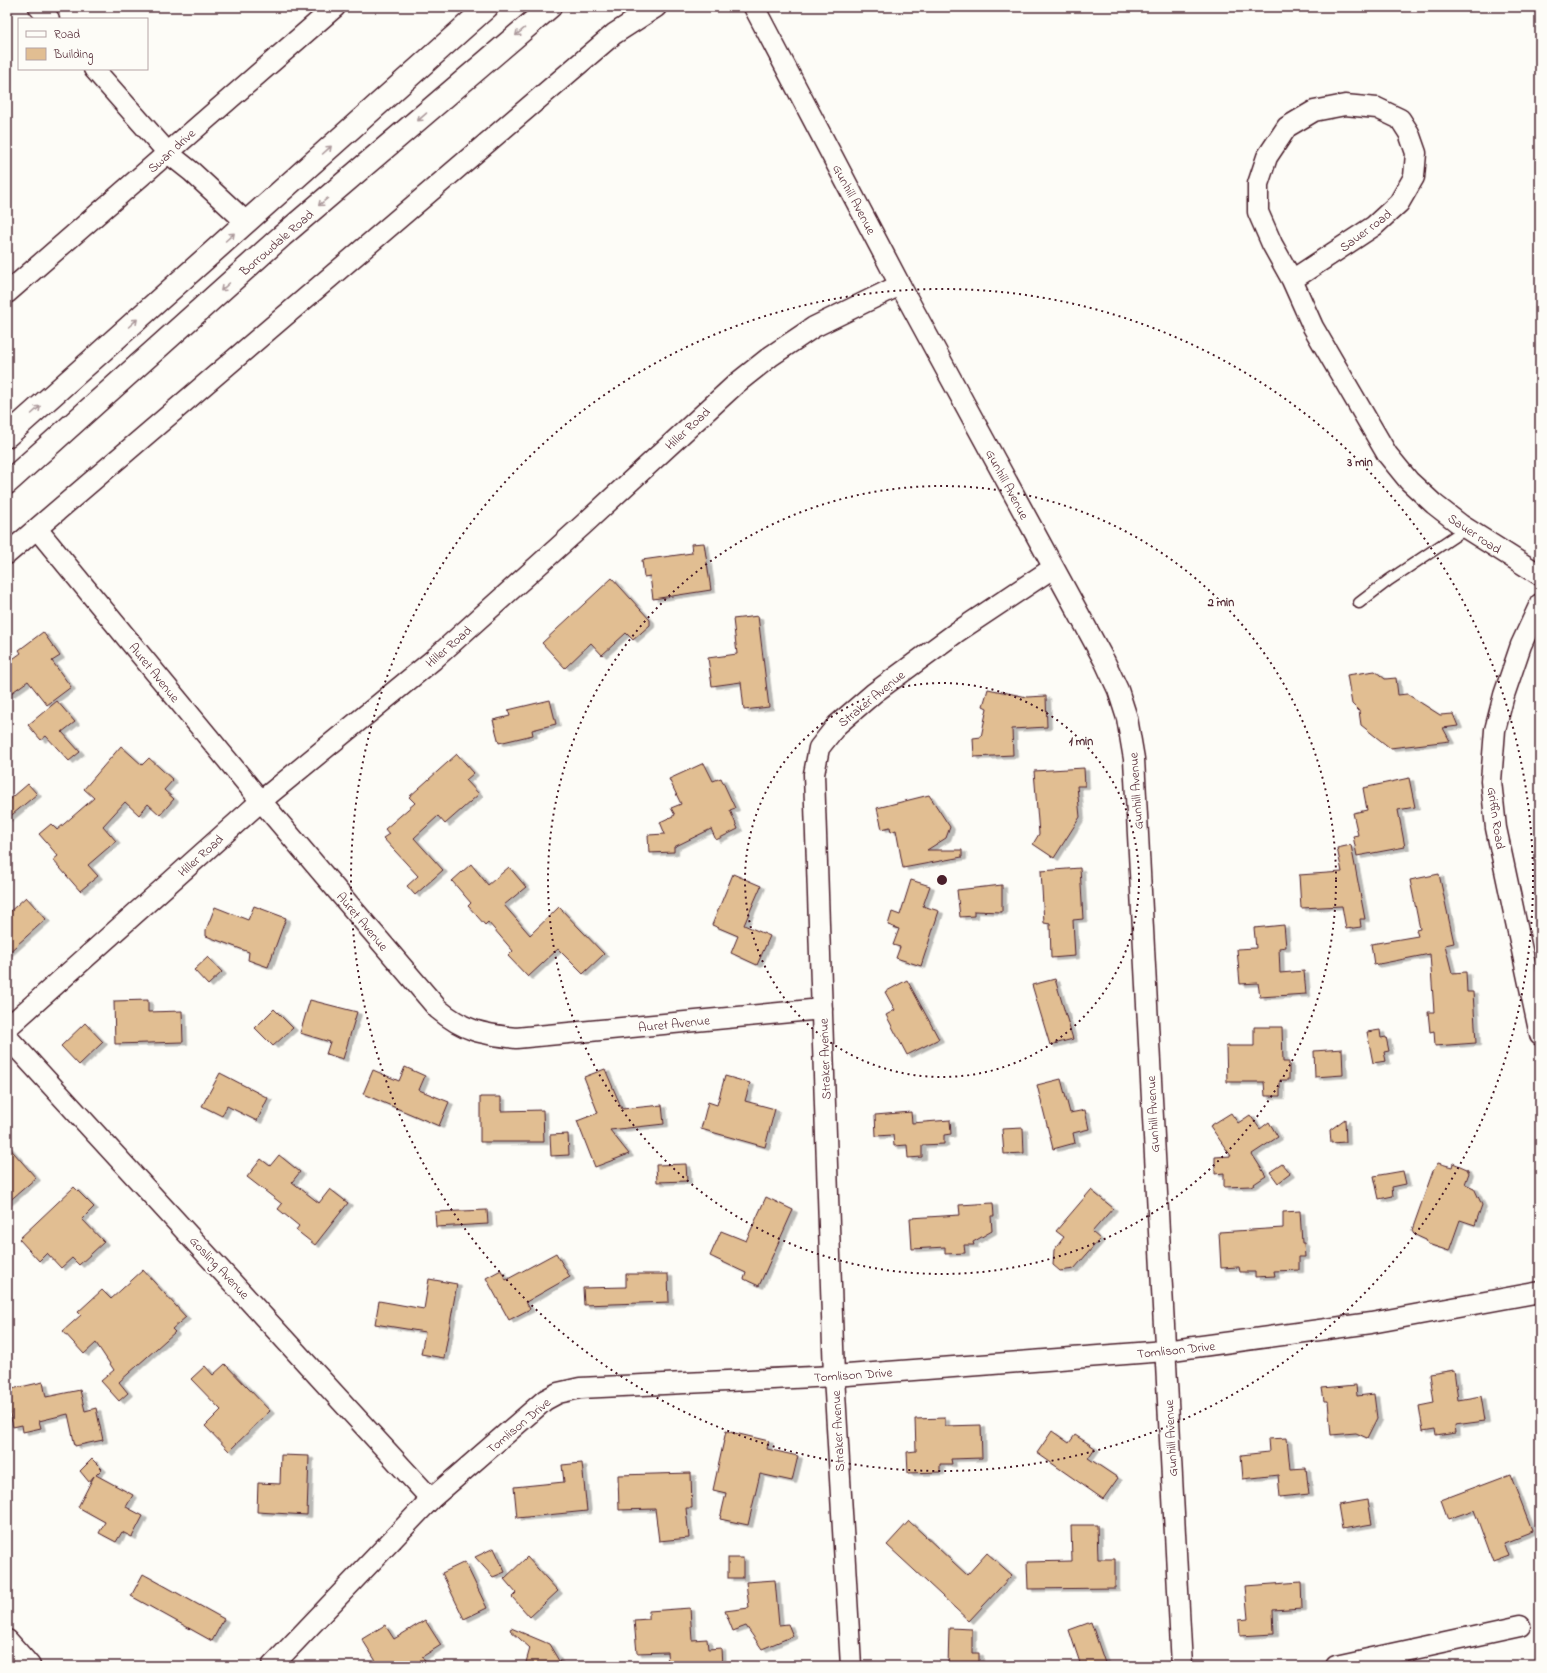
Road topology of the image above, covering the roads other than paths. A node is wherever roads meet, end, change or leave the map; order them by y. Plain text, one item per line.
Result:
1 (39, 7) edge
2 (335, 7) edge
3 (488, 7) edge
4 (550, 7) edge
5 (656, 7) edge
6 (754, 7) edge
7 (48, 18) edge
8 (95, 70) edge
9 (168, 153) junction
10 (246, 222) junction
11 (1292, 280) junction
12 (900, 285) junction
13 (7, 293) edge
14 (7, 436) edge
15 (7, 483) edge
16 (1467, 528) junction
17 (37, 529) junction
18 (7, 554) edge
19 (1053, 568) junction
20 (1540, 575) edge
21 (1358, 603) dead end
22 (1540, 604) edge
23 (261, 801) junction
24 (822, 1009) junction
25 (7, 1028) edge
26 (1540, 1035) edge
27 (7, 1037) edge
28 (1540, 1292) edge
29 (1165, 1351) junction
30 (834, 1376) junction
31 (431, 1499) junction
32 (1520, 1626) dead end
33 (7, 1641) edge
34 (29, 1666) edge
35 (272, 1666) edge
36 (851, 1666) edge
37 (1182, 1666) edge
38 (1336, 1666) edge

1 - 7 street
2 - 9 street, Swan drive
10 -> 3 main road
4 -> 15 main road, Borrowdale Road
5 - 17 street
6 - 12 street, Gunhill Avenue
8 - 9 street
9 - 10 street
9 - 13 street, Swan drive
14 -> 10 main road
11 - 11 street, Sauer road
11 - 16 street, Sauer road
12 - 19 street, Gunhill Avenue
12 - 23 street, Hiller Road
16 - 20 street, Sauer road
16 - 21 lane
17 - 18 street
17 - 23 street, Auret Avenue
19 - 24 street, Straker Avenue
19 - 29 street, Gunhill Avenue
22 - 26 street, Griffin Road
23 - 24 street, Auret Avenue
23 - 25 street, Hiller Road
24 - 30 street, Straker Avenue
27 - 31 street, Gosling Avenue
28 - 29 street, Tomlison Drive
29 - 30 street, Tomlison Drive
29 - 37 street, Gunhill Avenue
30 - 31 street, Tomlison Drive
30 - 36 street, Straker Avenue
31 - 35 street, Tomlison Drive
32 - 38 street
33 - 34 main road

